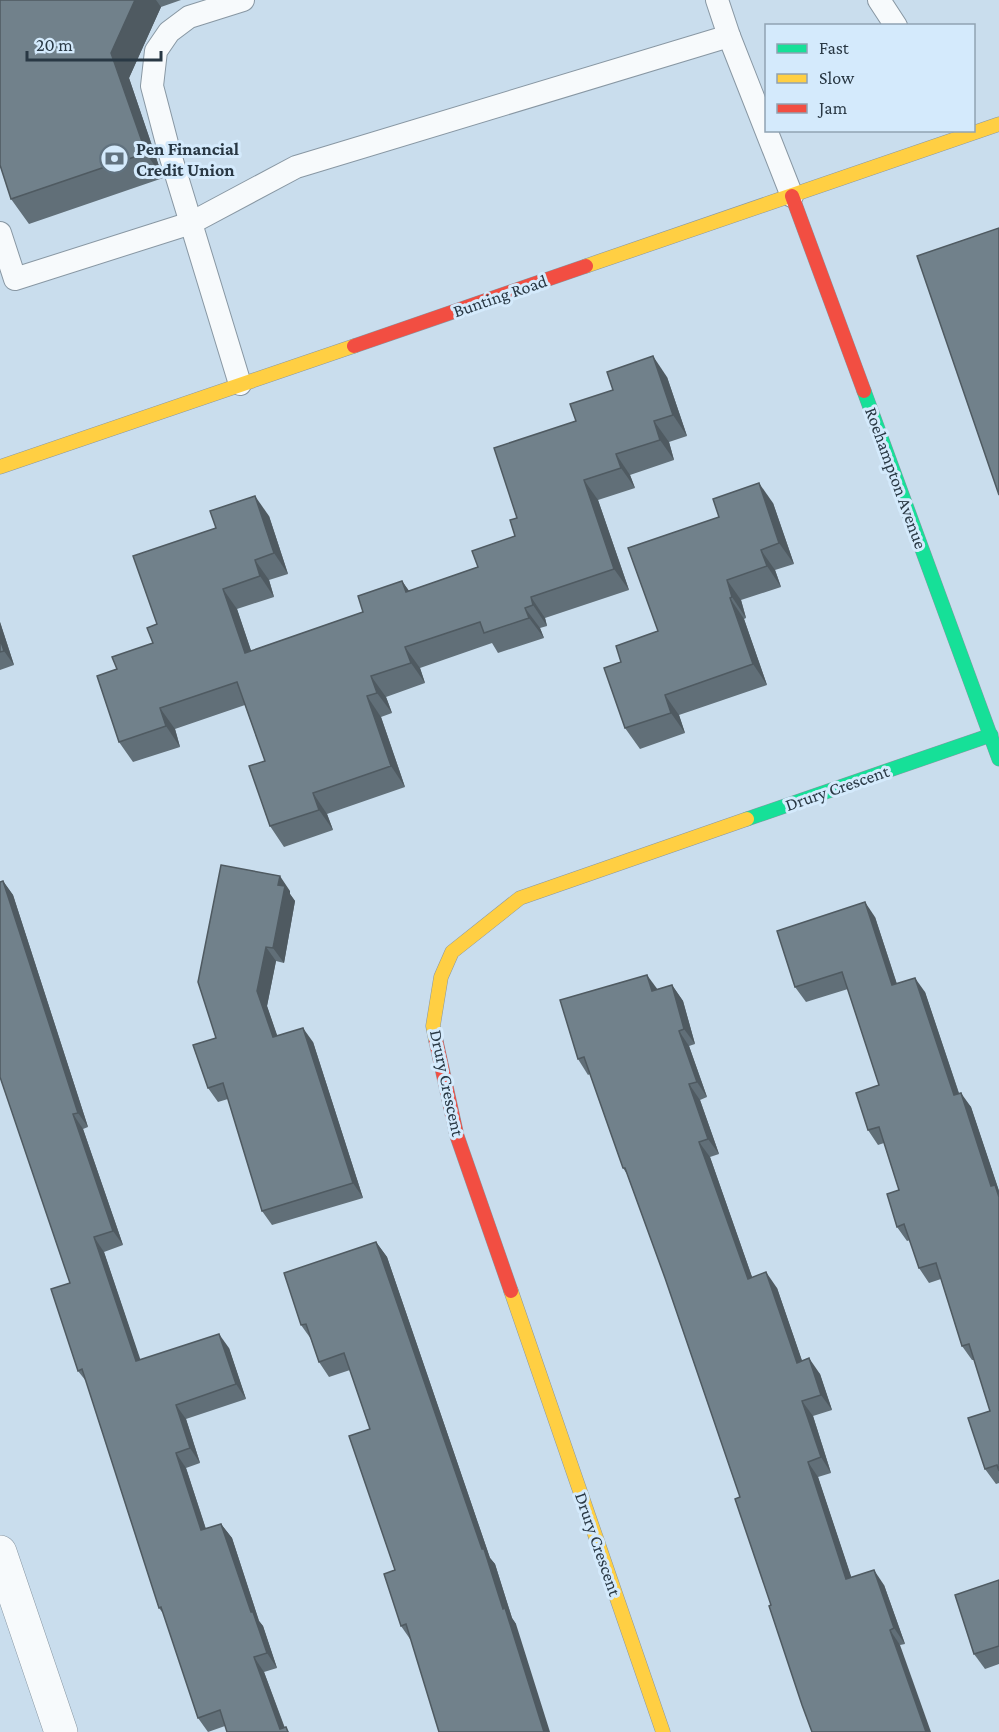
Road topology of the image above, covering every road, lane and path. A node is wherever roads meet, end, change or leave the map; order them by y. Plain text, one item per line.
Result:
1 (243, 0) edge
2 (717, 0) edge
3 (879, 0) edge
4 (895, 24) edge
5 (729, 36) junction
6 (999, 124) edge
7 (765, 127) edge
8 (975, 129) edge
9 (767, 132) edge
10 (961, 132) edge
11 (932, 138) edge
12 (792, 196) junction
13 (191, 223) junction
14 (0, 233) edge
15 (240, 384) junction
16 (0, 467) edge
17 (997, 751) edge
18 (0, 1552) edge
19 (61, 1732) edge
20 (663, 1732) edge

1 - 13 lane
2 - 5 lane
3 - 4 lane
5 - 7 lane
5 - 13 lane
6 - 8 street, Bunting Road
9 - 12 lane
10 - 11 street, Bunting Road
11 - 12 street, Bunting Road
12 - 15 street, Bunting Road
12 - 17 street, Roehampton Avenue
13 - 14 lane
13 - 15 lane
15 - 16 street, Bunting Road
17 - 20 street, Drury Crescent
18 - 19 street

